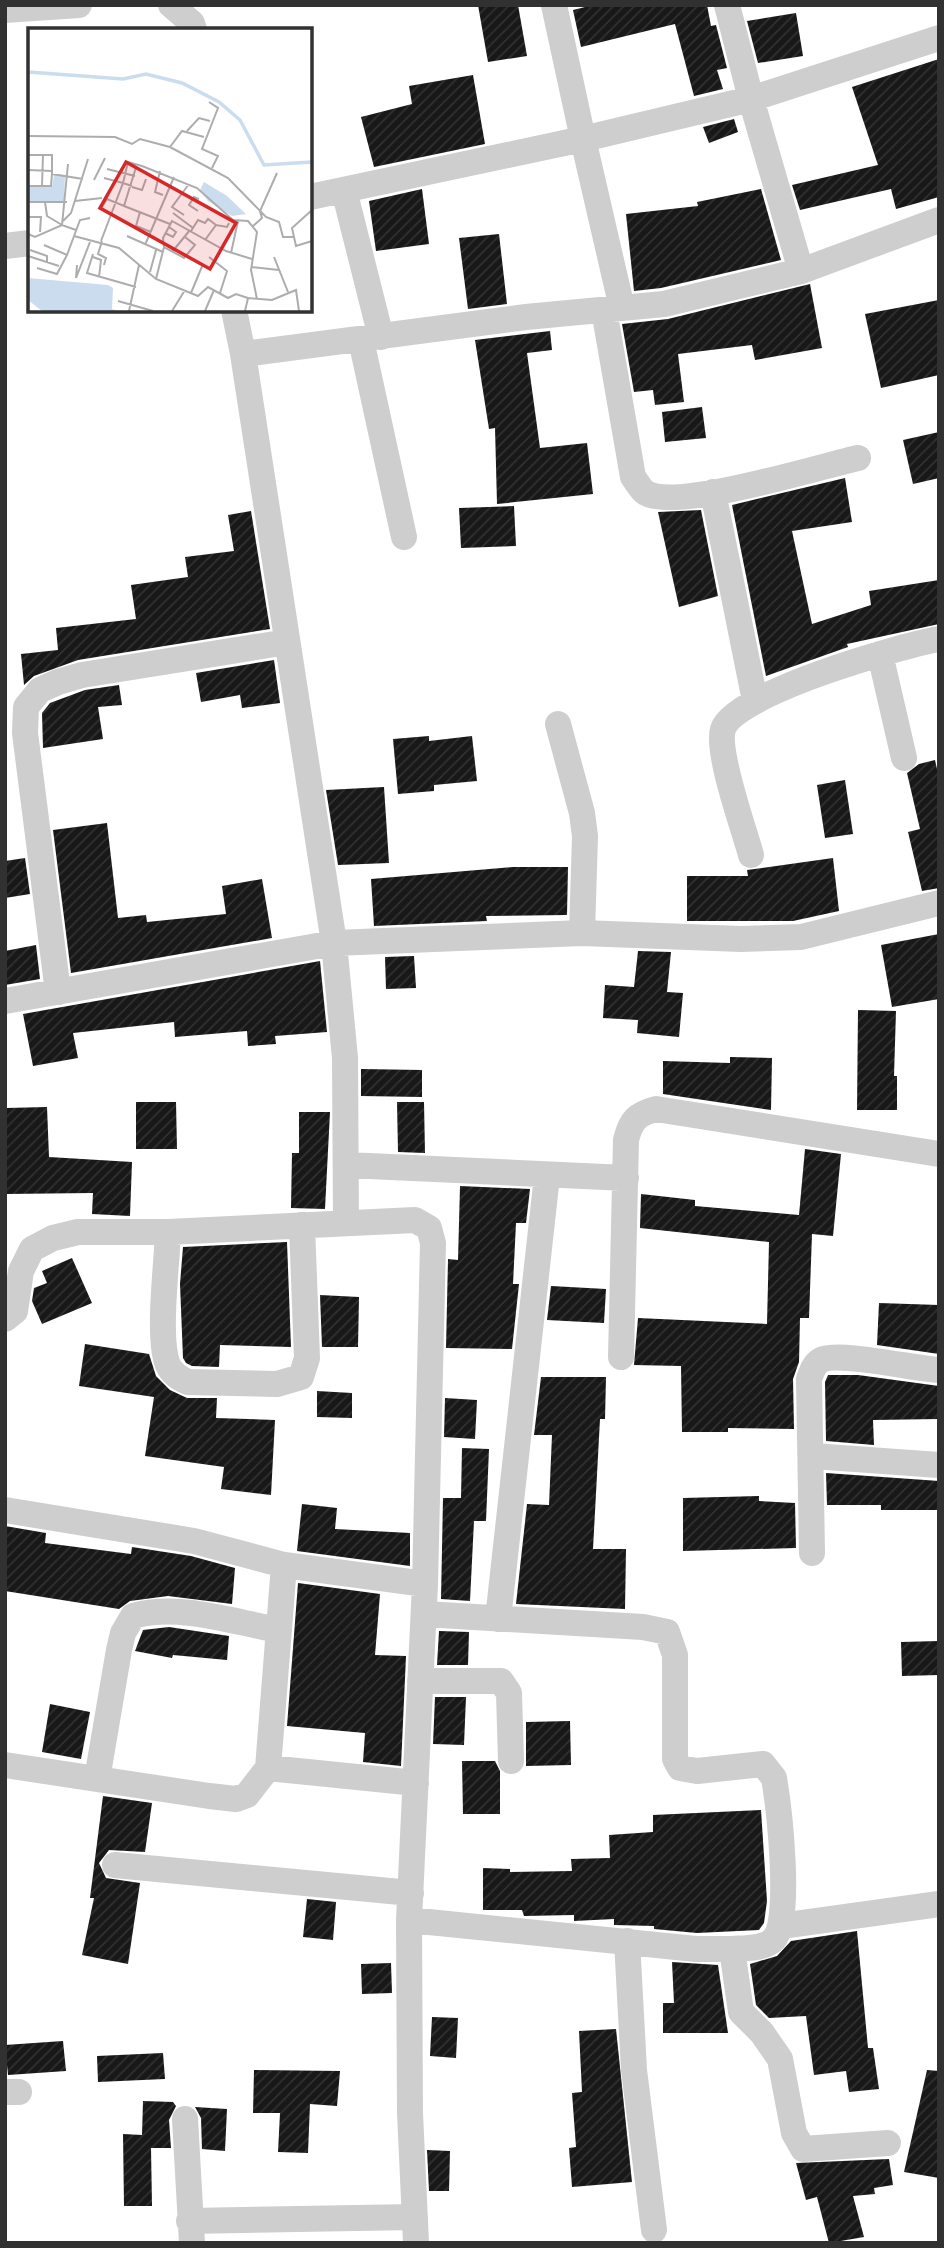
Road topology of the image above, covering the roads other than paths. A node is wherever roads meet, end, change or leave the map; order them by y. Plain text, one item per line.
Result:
1 (79, 5) edge
2 (171, 5) edge
3 (554, 5) edge
4 (727, 5) edge
5 (5, 10) edge
6 (193, 28) edge
7 (939, 38) edge
8 (751, 99) junction
9 (583, 139) junction
10 (344, 190) junction
11 (312, 197) edge
12 (939, 220) edge
13 (28, 243) edge
14 (5, 246) edge
15 (801, 271) junction
16 (613, 309) junction
17 (234, 312) edge
18 (371, 338) junction
19 (243, 354) junction
20 (858, 458) dead end
21 (713, 492) junction
22 (404, 537) dead end
23 (938, 641) edge
24 (287, 642) junction
25 (880, 654) junction
26 (755, 701) junction
27 (15, 724) edge
28 (558, 724) dead end
29 (904, 758) dead end
30 (751, 855) dead end
31 (939, 903) edge
32 (582, 933) junction
33 (334, 943) junction
34 (58, 992) junction
35 (5, 1001) edge
36 (939, 1154) edge
37 (347, 1165) junction
38 (547, 1176) junction
39 (626, 1178) junction
40 (346, 1223) junction
41 (302, 1225) junction
42 (168, 1232) junction
43 (5, 1319) edge
44 (621, 1357) dead end
45 (939, 1370) edge
46 (813, 1457) junction
47 (939, 1465) edge
48 (5, 1510) edge
49 (812, 1553) dead end
50 (284, 1565) junction
51 (425, 1584) junction
52 (424, 1614) junction
53 (498, 1619) junction
54 (279, 1630) junction
55 (420, 1681) junction
56 (511, 1760) dead end
57 (5, 1765) edge
58 (268, 1768) junction
59 (97, 1779) junction
60 (416, 1783) junction
61 (116, 1864) dead end
62 (411, 1893) junction
63 (939, 1905) edge
64 (409, 1920) junction
65 (781, 1926) junction
66 (627, 1941) junction
67 (732, 1950) junction
68 (185, 2119) dead end
69 (888, 2143) dead end
70 (415, 2230) edge
71 (654, 2230) dead end
72 (190, 2232) edge

1 - 5 street
2 - 6 street
3 - 9 street
4 - 8 street
7 - 8 street
8 - 9 street
8 - 15 street
9 - 10 street
9 - 16 street
10 - 11 street
10 - 18 street
12 - 15 street
13 - 14 street
15 - 16 street
16 - 18 street
16 - 21 street
17 - 19 street
18 - 19 street
18 - 22 street
19 - 24 street
20 - 21 street
21 - 26 street
23 - 25 street
24 - 27 street
24 - 33 street
25 - 26 street
25 - 29 street
26 - 30 street
27 - 34 street
28 - 32 street
31 - 32 street
32 - 33 street
33 - 34 street
33 - 37 street
34 - 35 street
36 - 39 street
37 - 38 street
37 - 40 street
38 - 39 street
38 - 53 street
39 - 44 street
40 - 41 street
40 - 51 street
41 - 42 street
41 - 42 street
42 - 43 street
45 - 46 street
46 - 47 street
46 - 49 street
48 - 50 street
50 - 51 street
50 - 54 street
51 - 52 street
52 - 53 street
52 - 55 street
53 - 65 street
54 - 58 street
54 - 59 street
55 - 56 street
55 - 60 street
57 - 59 street
58 - 59 street
58 - 60 street
60 - 62 street
61 - 62 street
62 - 64 street
63 - 65 street
64 - 66 street
64 - 70 street
65 - 67 street
66 - 67 street
66 - 71 street
67 - 69 street
68 - 72 street
70 - 72 street

